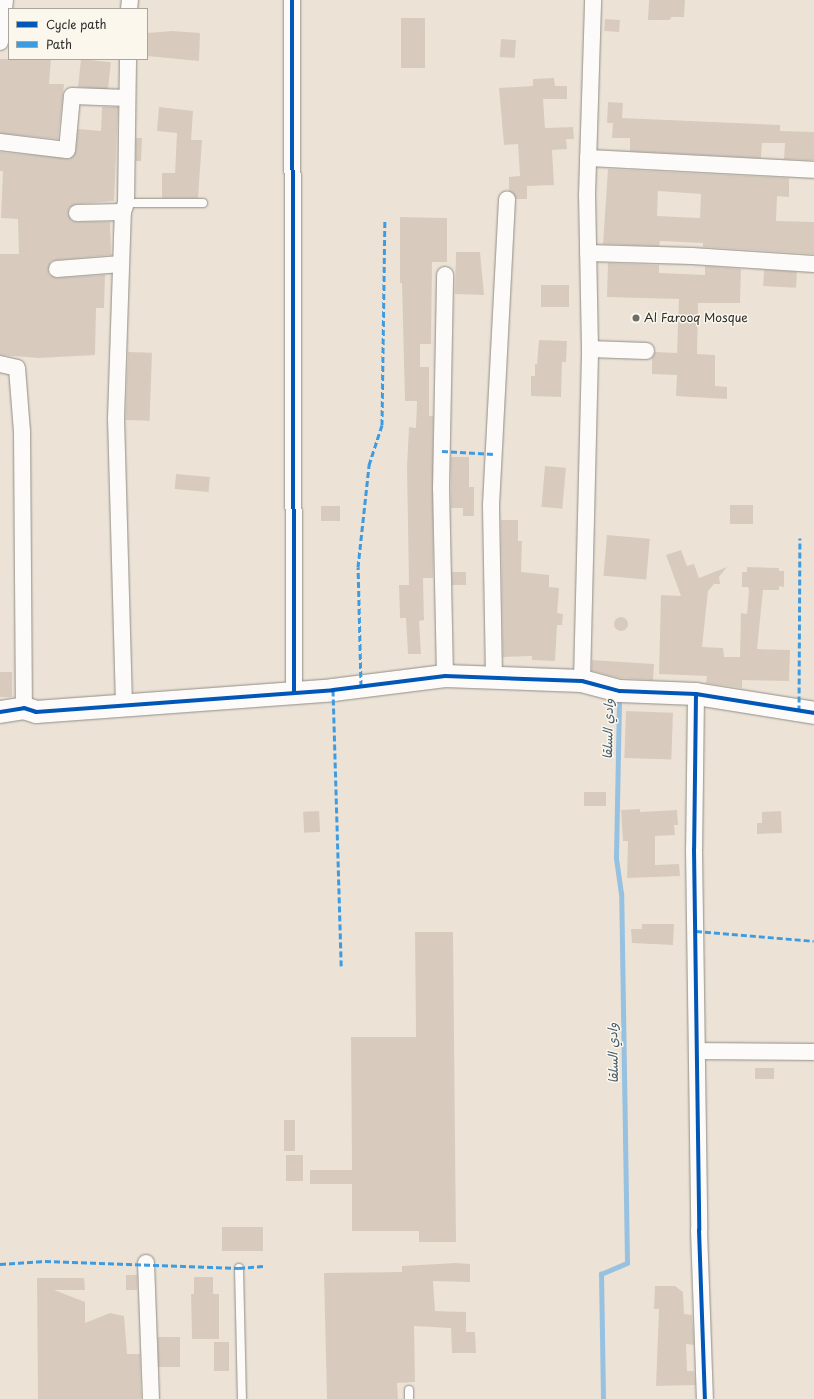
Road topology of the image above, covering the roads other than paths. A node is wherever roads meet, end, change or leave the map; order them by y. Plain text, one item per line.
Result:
1 (4, 0) edge
2 (292, 0) edge
3 (593, 0) edge
4 (0, 42) edge
5 (128, 60) edge
6 (127, 98) junction
7 (0, 142) edge
8 (588, 158) junction
9 (814, 170) edge
10 (507, 199) dead end
11 (203, 203) dead end
12 (125, 207) junction
13 (77, 213) dead end
14 (588, 253) junction
15 (121, 264) junction
16 (814, 264) edge
17 (57, 269) dead end
18 (445, 275) dead end
19 (590, 349) junction
20 (646, 351) dead end
21 (0, 364) edge
22 (445, 676) junction
23 (494, 677) junction
24 (582, 681) junction
25 (294, 692) junction
26 (696, 694) junction
27 (124, 704) junction
28 (24, 708) junction
29 (0, 712) edge
30 (814, 713) edge
31 (697, 1051) junction
32 (814, 1052) edge
33 (146, 1263) dead end
34 (239, 1268) dead end
35 (409, 1390) dead end
36 (150, 1399) edge
37 (242, 1399) edge
38 (409, 1399) edge
39 (705, 1399) edge

1 - 4 street
2 - 25 street
3 - 8 street
5 - 6 street
6 - 7 street
6 - 12 street
8 - 9 street
8 - 14 street
10 - 23 street
11 - 12 lane
12 - 13 street
12 - 15 street
14 - 16 street
14 - 19 street
15 - 17 street
15 - 27 street
18 - 22 street
19 - 20 street
19 - 24 street
21 - 28 street
22 - 23 street
22 - 25 street
23 - 24 street
24 - 26 street
25 - 27 street
26 - 30 street
26 - 31 street
27 - 28 street
28 - 29 street
31 - 32 street
31 - 39 street
33 - 36 street
34 - 37 lane
35 - 38 lane

